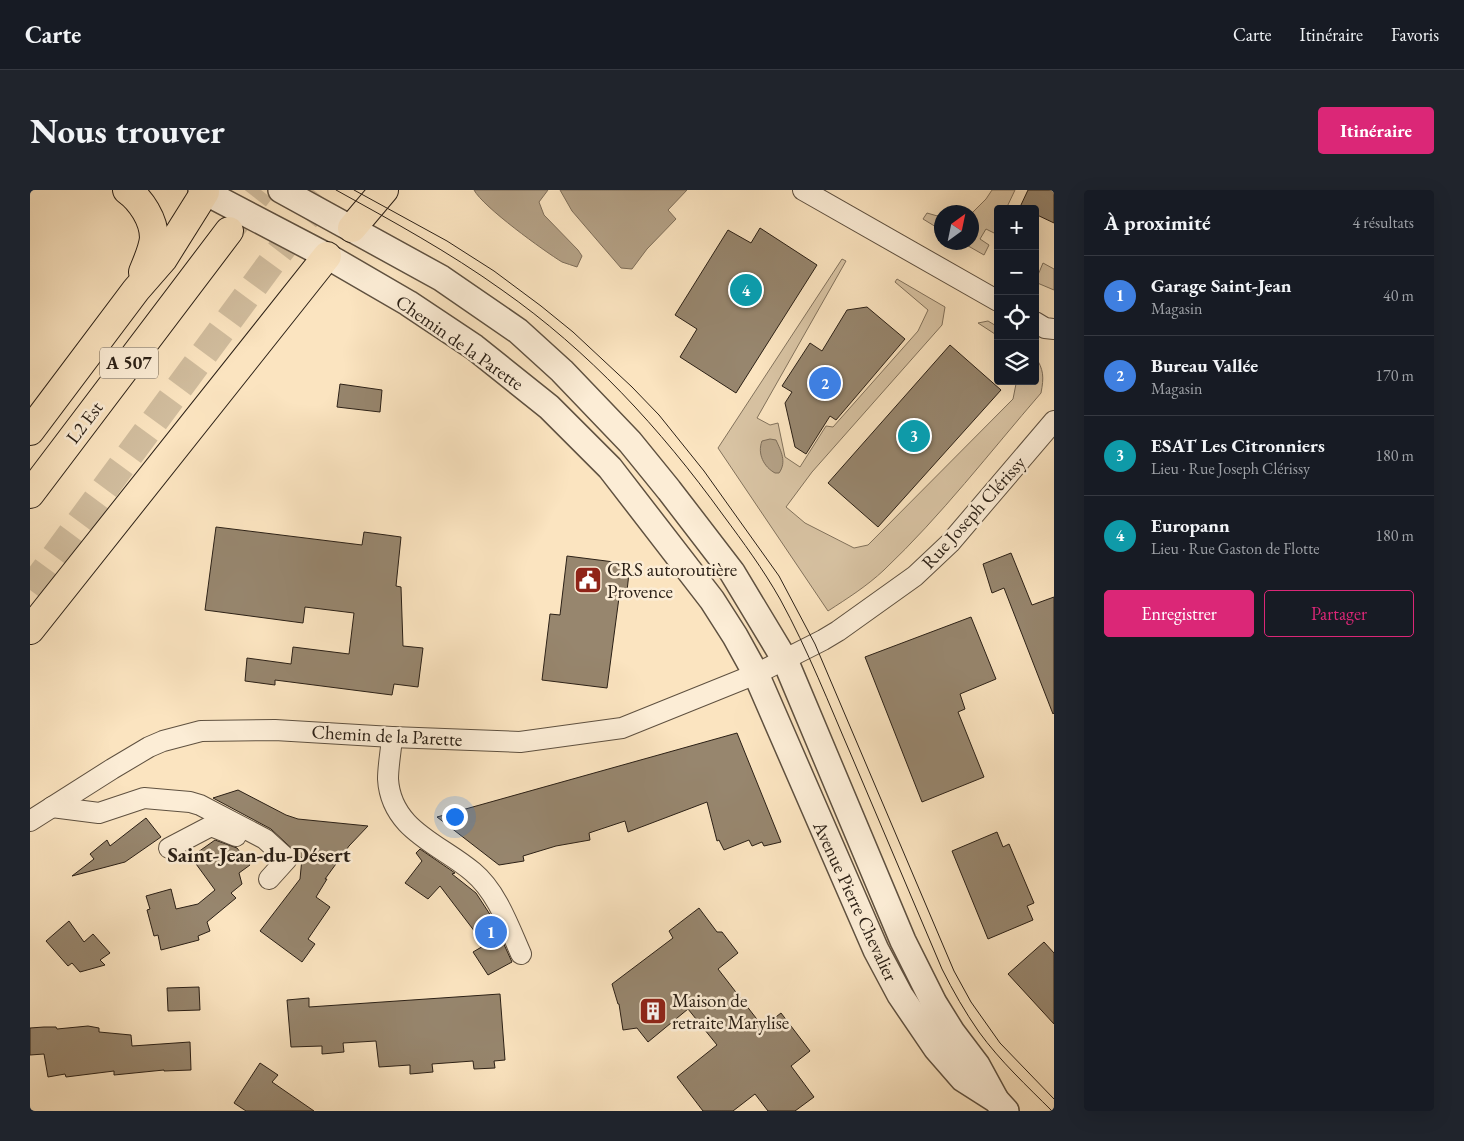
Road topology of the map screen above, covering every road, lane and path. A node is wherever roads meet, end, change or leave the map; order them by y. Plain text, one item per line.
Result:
1 (127, 190) edge
2 (281, 190) edge
3 (384, 190) edge
4 (803, 190) edge
5 (205, 191) edge
6 (352, 228) junction
7 (229, 231) tunnel mouth
8 (327, 256) junction
9 (136, 290) junction
10 (994, 299) edge
11 (1054, 421) edge
12 (30, 431) edge
13 (30, 494) edge
14 (30, 630) edge
15 (785, 660) junction
16 (756, 674) junction
17 (392, 737) junction
18 (52, 807) junction
19 (30, 821) edge
20 (265, 839) junction
21 (169, 848) dead end
22 (268, 879) dead end
23 (521, 954) dead end
24 (995, 1107) edge

1 - 9 highway
2 - 6 street, Chemin de la Parette
3 - 6 highway
4 - 10 street
5 - 8 street, Chemin de la Parette
5 - 9 highway
6 - 8 street
6 - 15 street, Chemin de la Parette
7 - 13 highway, L2 Est / A 507
8 - 14 highway
8 - 16 street, Chemin de la Parette
9 - 12 highway
11 - 15 street, Rue Joseph Clérissy
15 - 16 street, Chemin de la Parette
15 - 24 street, Avenue Pierre Chevalier
16 - 17 street, Chemin de la Parette
16 - 24 street, Avenue Pierre Chevalier
17 - 18 street, Chemin de la Parette
17 - 23 street
18 - 19 street, Chemin de la Parette
18 - 20 street
20 - 21 street
20 - 22 street

